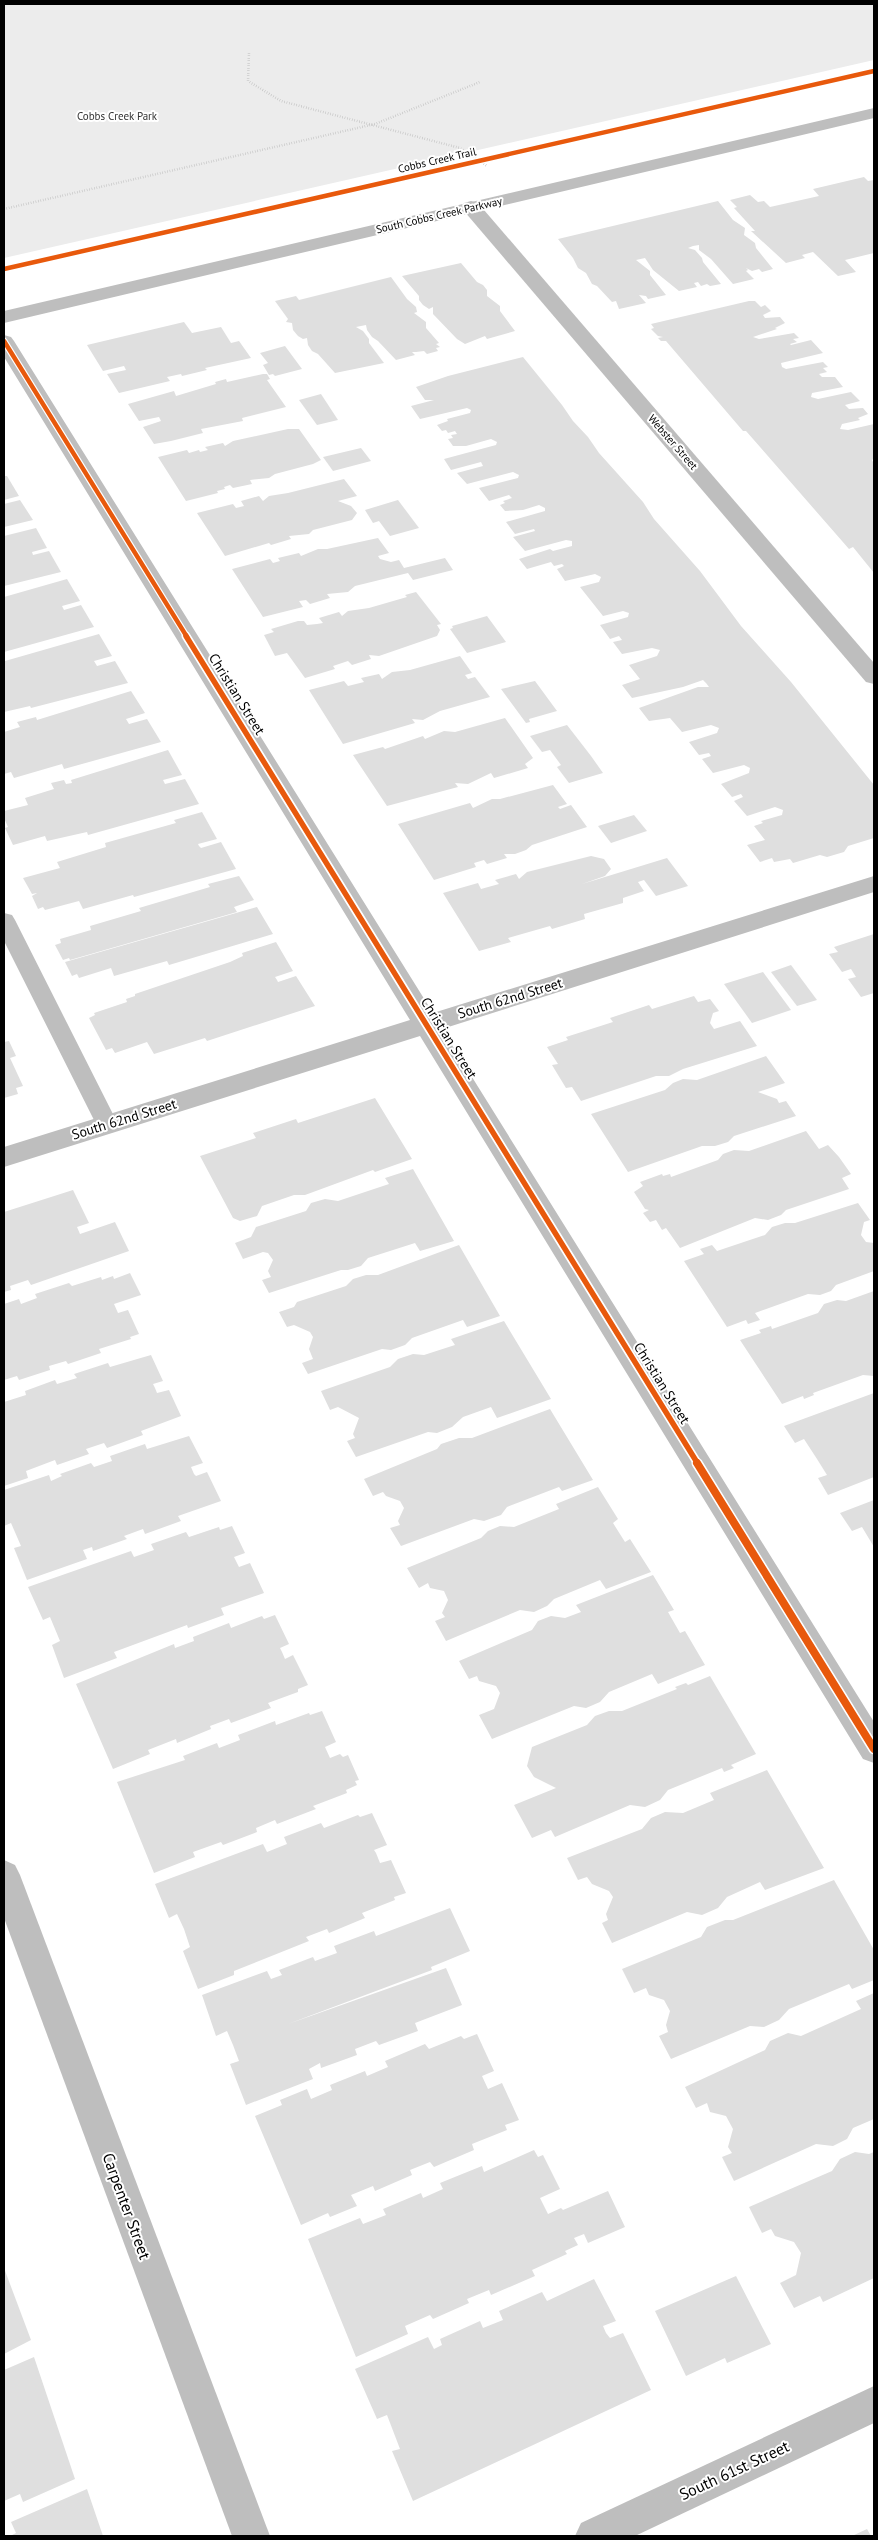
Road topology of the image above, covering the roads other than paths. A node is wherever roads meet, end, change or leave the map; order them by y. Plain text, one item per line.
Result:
1 (874, 113) edge
2 (471, 207) junction
3 (4, 317) edge
4 (4, 341) edge
5 (874, 677) edge
6 (874, 884) edge
7 (4, 920) edge
8 (426, 1024) junction
9 (107, 1124) junction
10 (4, 1157) edge
11 (874, 1748) edge
12 (4, 1876) edge
13 (874, 2404) edge
14 (250, 2536) edge
15 (594, 2536) edge

1 - 2 street, South Cobbs Creek Parkway
2 - 3 street, South Cobbs Creek Parkway
2 - 5 street, Webster Street
4 - 8 street, Christian Street
6 - 8 street, South 62nd Street
7 - 9 lane
8 - 9 street, South 62nd Street
8 - 11 street, Christian Street
9 - 10 street, South 62nd Street
12 - 14 street, Carpenter Street
13 - 15 street, South 61st Street

